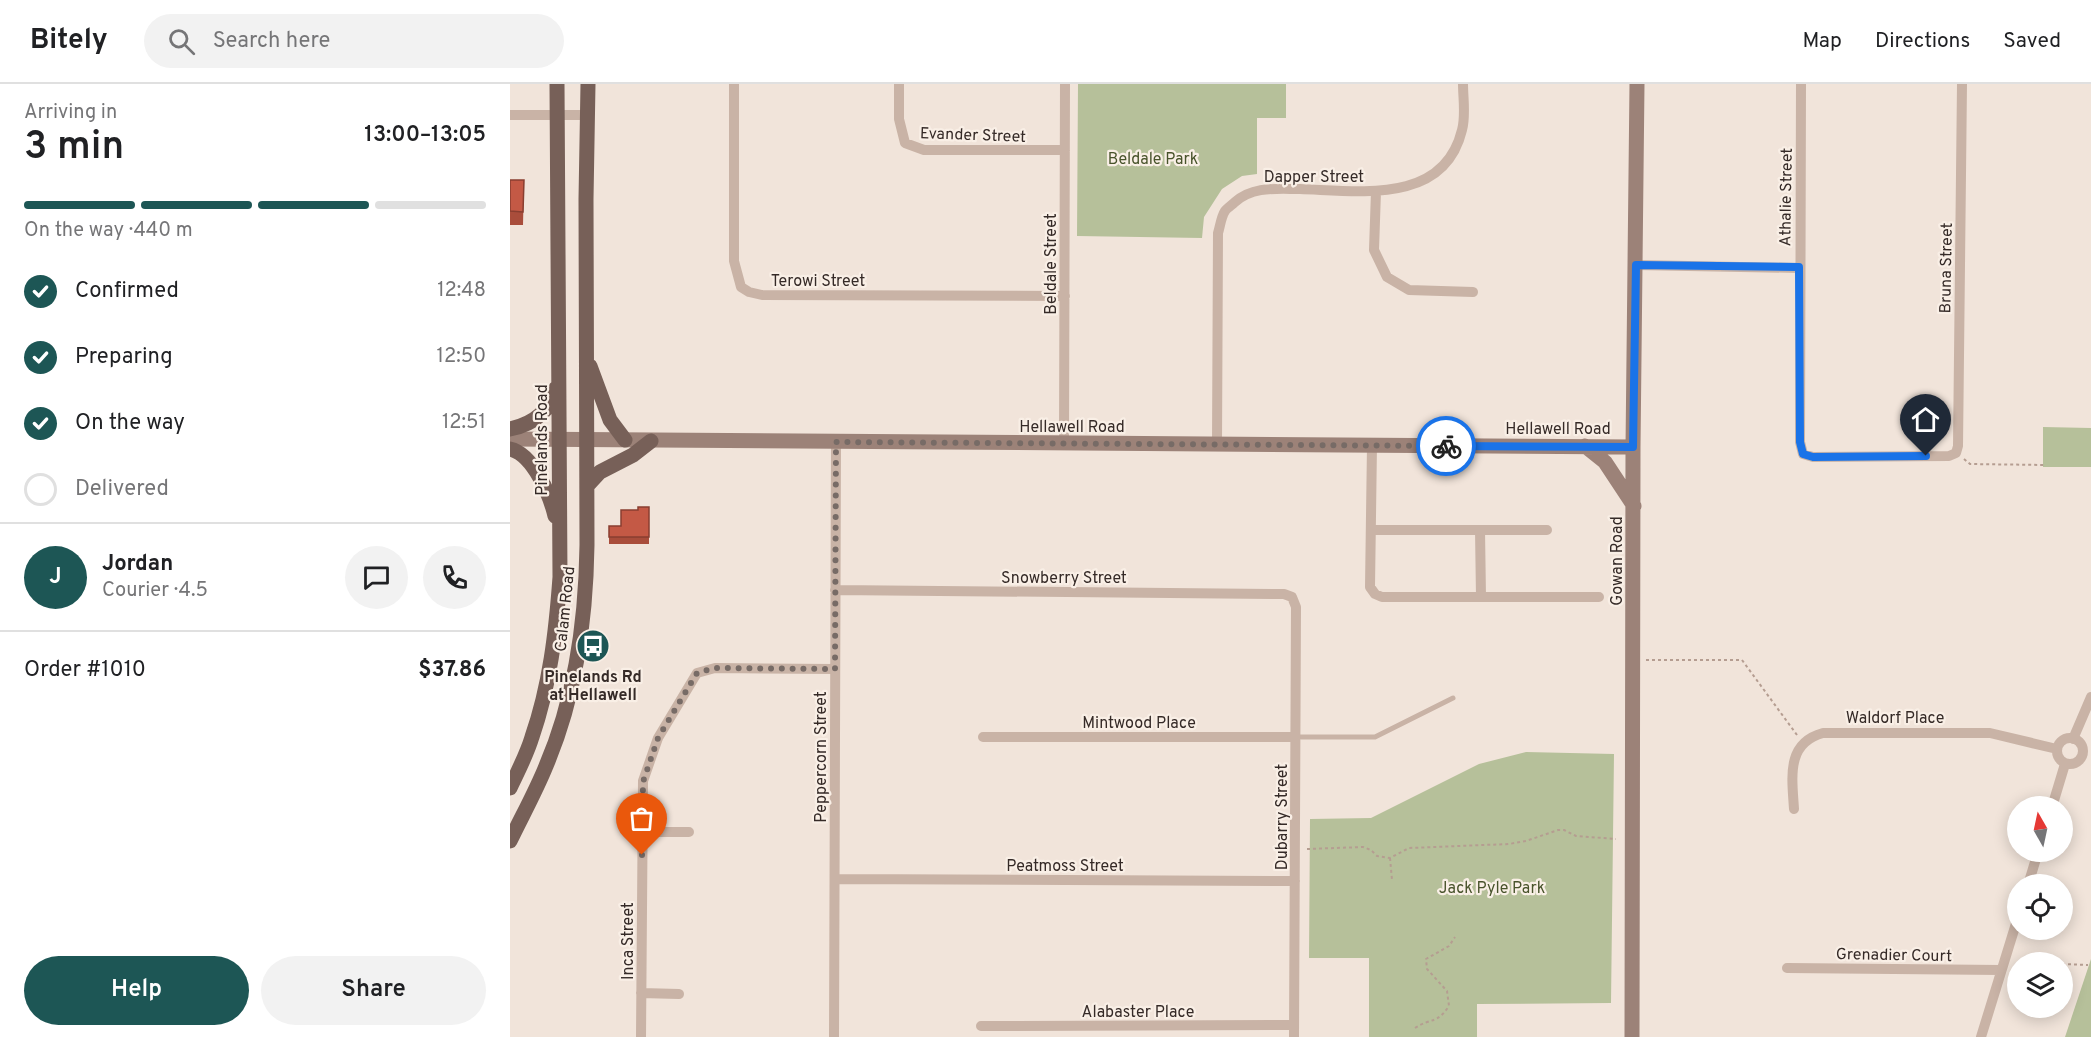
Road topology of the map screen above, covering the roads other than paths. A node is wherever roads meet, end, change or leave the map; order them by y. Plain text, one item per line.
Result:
1 (557, 84) edge
2 (588, 84) edge
3 (734, 84) edge
4 (899, 84) edge
5 (1065, 84) edge
6 (1463, 84) edge
7 (1637, 84) edge
8 (1801, 84) edge
9 (1962, 84) edge
10 (557, 115) junction
11 (588, 115) junction
12 (510, 116) edge
13 (1065, 150) junction
14 (1376, 191) junction
15 (1636, 265) junction
16 (1799, 267) junction
17 (1473, 292) dead end
18 (1065, 296) junction
19 (586, 354) junction
20 (559, 377) junction
21 (510, 429) edge
22 (510, 439) edge
23 (559, 440) junction
24 (586, 440) junction
25 (625, 440) junction
26 (651, 441) junction
27 (836, 442) junction
28 (1064, 444) junction
29 (1217, 445) junction
30 (1372, 445) junction
31 (1586, 447) junction
32 (1633, 447) junction
33 (510, 448) edge
34 (1803, 454) joint
35 (588, 485) junction
36 (1634, 507) junction
37 (1371, 530) junction
38 (1480, 530) junction
39 (1547, 531) dead end
40 (559, 536) junction
41 (836, 590) junction
42 (1292, 597) joint
43 (1481, 597) junction
44 (1599, 597) dead end
45 (835, 669) junction
46 (2091, 697) edge
47 (1453, 698) dead end
48 (983, 737) dead end
49 (1296, 737) junction
50 (2073, 739) junction
51 (2057, 749) junction
52 (2065, 764) junction
53 (510, 788) edge
54 (2055, 796) edge
55 (1794, 809) dead end
56 (642, 832) junction
57 (689, 832) dead end
58 (510, 841) edge
59 (835, 879) junction
60 (1295, 881) junction
61 (2011, 940) edge
62 (1787, 968) dead end
63 (2001, 970) junction
64 (641, 993) junction
65 (679, 994) dead end
66 (981, 1026) dead end
67 (1294, 1031) edge
68 (641, 1037) edge
69 (834, 1037) edge
70 (1632, 1037) edge
71 (1982, 1037) edge

1 - 10 main road, Pinelands Road
2 - 11 main road
3 - 18 street, Terowi Street
4 - 13 street, Evander Street
5 - 13 street, Beldale Street
6 - 14 street, Dapper Street
7 - 15 street, Gowan Road
8 - 16 street, Athalie Street
9 - 34 street, Bruna Street
10 - 11 street
10 - 12 street
10 - 20 main road, Pinelands Road
11 - 19 main road
13 - 18 street, Beldale Street
14 - 17 street
14 - 29 street, Dapper Street
15 - 16 street
15 - 32 street, Gowan Road
16 - 34 street, Athalie Street
18 - 28 street, Beldale Street
19 - 24 main road
19 - 25 main road
20 - 21 main road
20 - 23 main road, Pinelands Road
22 - 23 street, Hellawell Road
23 - 24 street, Hellawell Road
23 - 40 main road, Pinelands Road
24 - 25 street, Hellawell Road
24 - 35 main road, Calam Road
25 - 26 street, Hellawell Road
26 - 27 street, Hellawell Road
26 - 35 main road
27 - 28 street, Hellawell Road
27 - 41 street, Peppercorn Street
28 - 29 street, Hellawell Road
29 - 30 street, Hellawell Road
30 - 31 street, Hellawell Road
30 - 37 street
31 - 32 street, Hellawell Road
31 - 36 street
32 - 36 street, Gowan Road
33 - 40 main road
35 - 58 main road, Calam Road
36 - 70 street, Gowan Road
37 - 38 street
37 - 43 street
38 - 39 street
38 - 43 street
40 - 53 main road, Pinelands Road
41 - 42 street, Snowberry Street
41 - 45 street, Peppercorn Street
42 - 49 street, Dubarry Street
43 - 44 street
45 - 56 street, Inca Street
45 - 59 street, Peppercorn Street
46 - 50 street
47 - 49 lane
48 - 49 street, Mintwood Place
49 - 60 street, Dubarry Street
50 - 51 street
50 - 52 street
51 - 52 street
51 - 55 street, Waldorf Place
52 - 54 street
56 - 57 street
56 - 64 street, Inca Street
59 - 60 street, Peatmoss Street
59 - 69 street, Peppercorn Street
60 - 67 street, Dubarry Street
61 - 63 street
62 - 63 street, Grenadier Court
63 - 71 street
64 - 65 street
64 - 68 street, Inca Street
66 - 67 street, Alabaster Place

